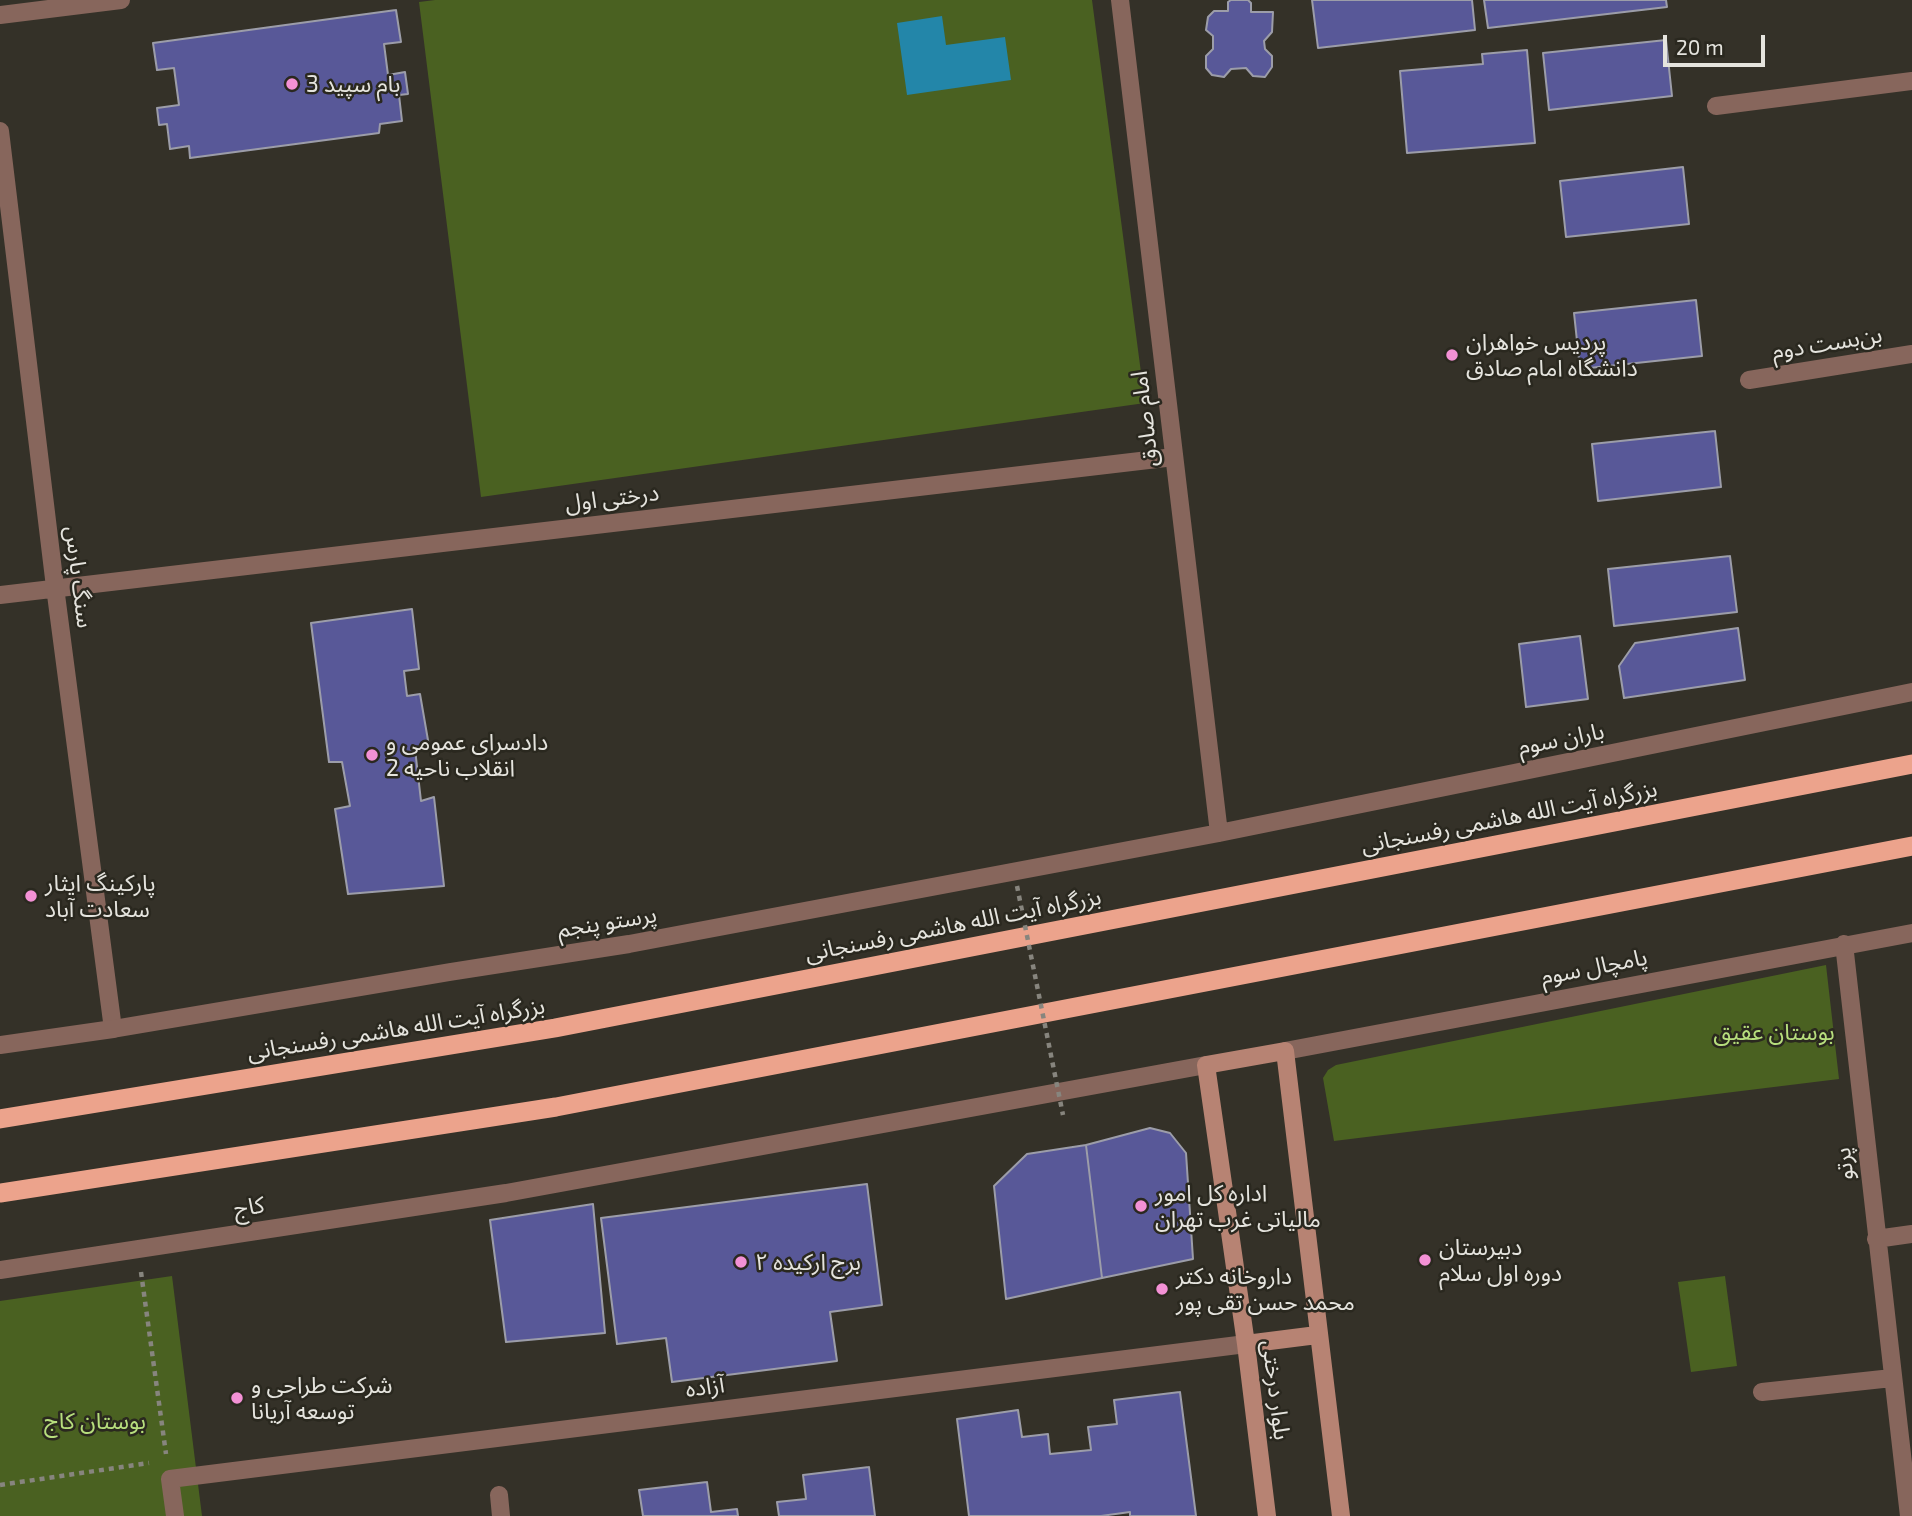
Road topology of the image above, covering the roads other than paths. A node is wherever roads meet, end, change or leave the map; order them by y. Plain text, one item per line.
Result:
1 (121, 0) edge
2 (1120, 0) edge
3 (0, 15) edge
4 (1912, 81) edge
5 (1716, 106) dead end
6 (0, 131) edge
7 (1912, 354) edge
8 (1749, 380) dead end
9 (1174, 457) junction
10 (55, 587) junction
11 (0, 595) edge
12 (1912, 692) edge
13 (1912, 764) edge
14 (1219, 833) junction
15 (1912, 846) edge
16 (1912, 933) edge
17 (1844, 944) junction
18 (113, 1029) junction
19 (0, 1045) edge
20 (1285, 1051) junction
21 (1206, 1065) junction
22 (0, 1118) edge
23 (0, 1194) edge
24 (1912, 1234) edge
25 (1876, 1238) junction
26 (0, 1270) edge
27 (1318, 1335) junction
28 (1246, 1344) junction
29 (1892, 1378) junction
30 (1762, 1392) dead end
31 (499, 1495) dead end
32 (175, 1516) edge
33 (501, 1516) edge
34 (1267, 1516) edge
35 (1341, 1516) edge
36 (1909, 1516) edge

1 - 3 street
2 - 9 street, امام صادق
4 - 5 street
6 - 10 street, سنگ پارس
7 - 8 street, بن‌بست دوم
9 - 10 street, درختی اول
9 - 14 street, امام صادق
10 - 11 street, درختی اول
10 - 18 street, سنگ پارس
12 - 14 street, باران سوم
13 - 22 highway, بزرگراه آیت الله هاشمی رفسنجانی
14 - 18 street, پرستو پنجم
15 - 23 highway
16 - 17 street, پامچال سوم
17 - 20 street, پامچال سوم
17 - 25 street, پرتو
18 - 19 street, پرستو پنجم
20 - 21 main road
20 - 27 main road
21 - 26 street, کاج
21 - 28 main road, بلوار درختی
24 - 25 street
25 - 29 street, پرتو
27 - 28 main road
27 - 35 main road
28 - 32 street, آزاده
28 - 34 main road, بلوار درختی
29 - 30 street
29 - 36 street, پرتو
31 - 33 street

